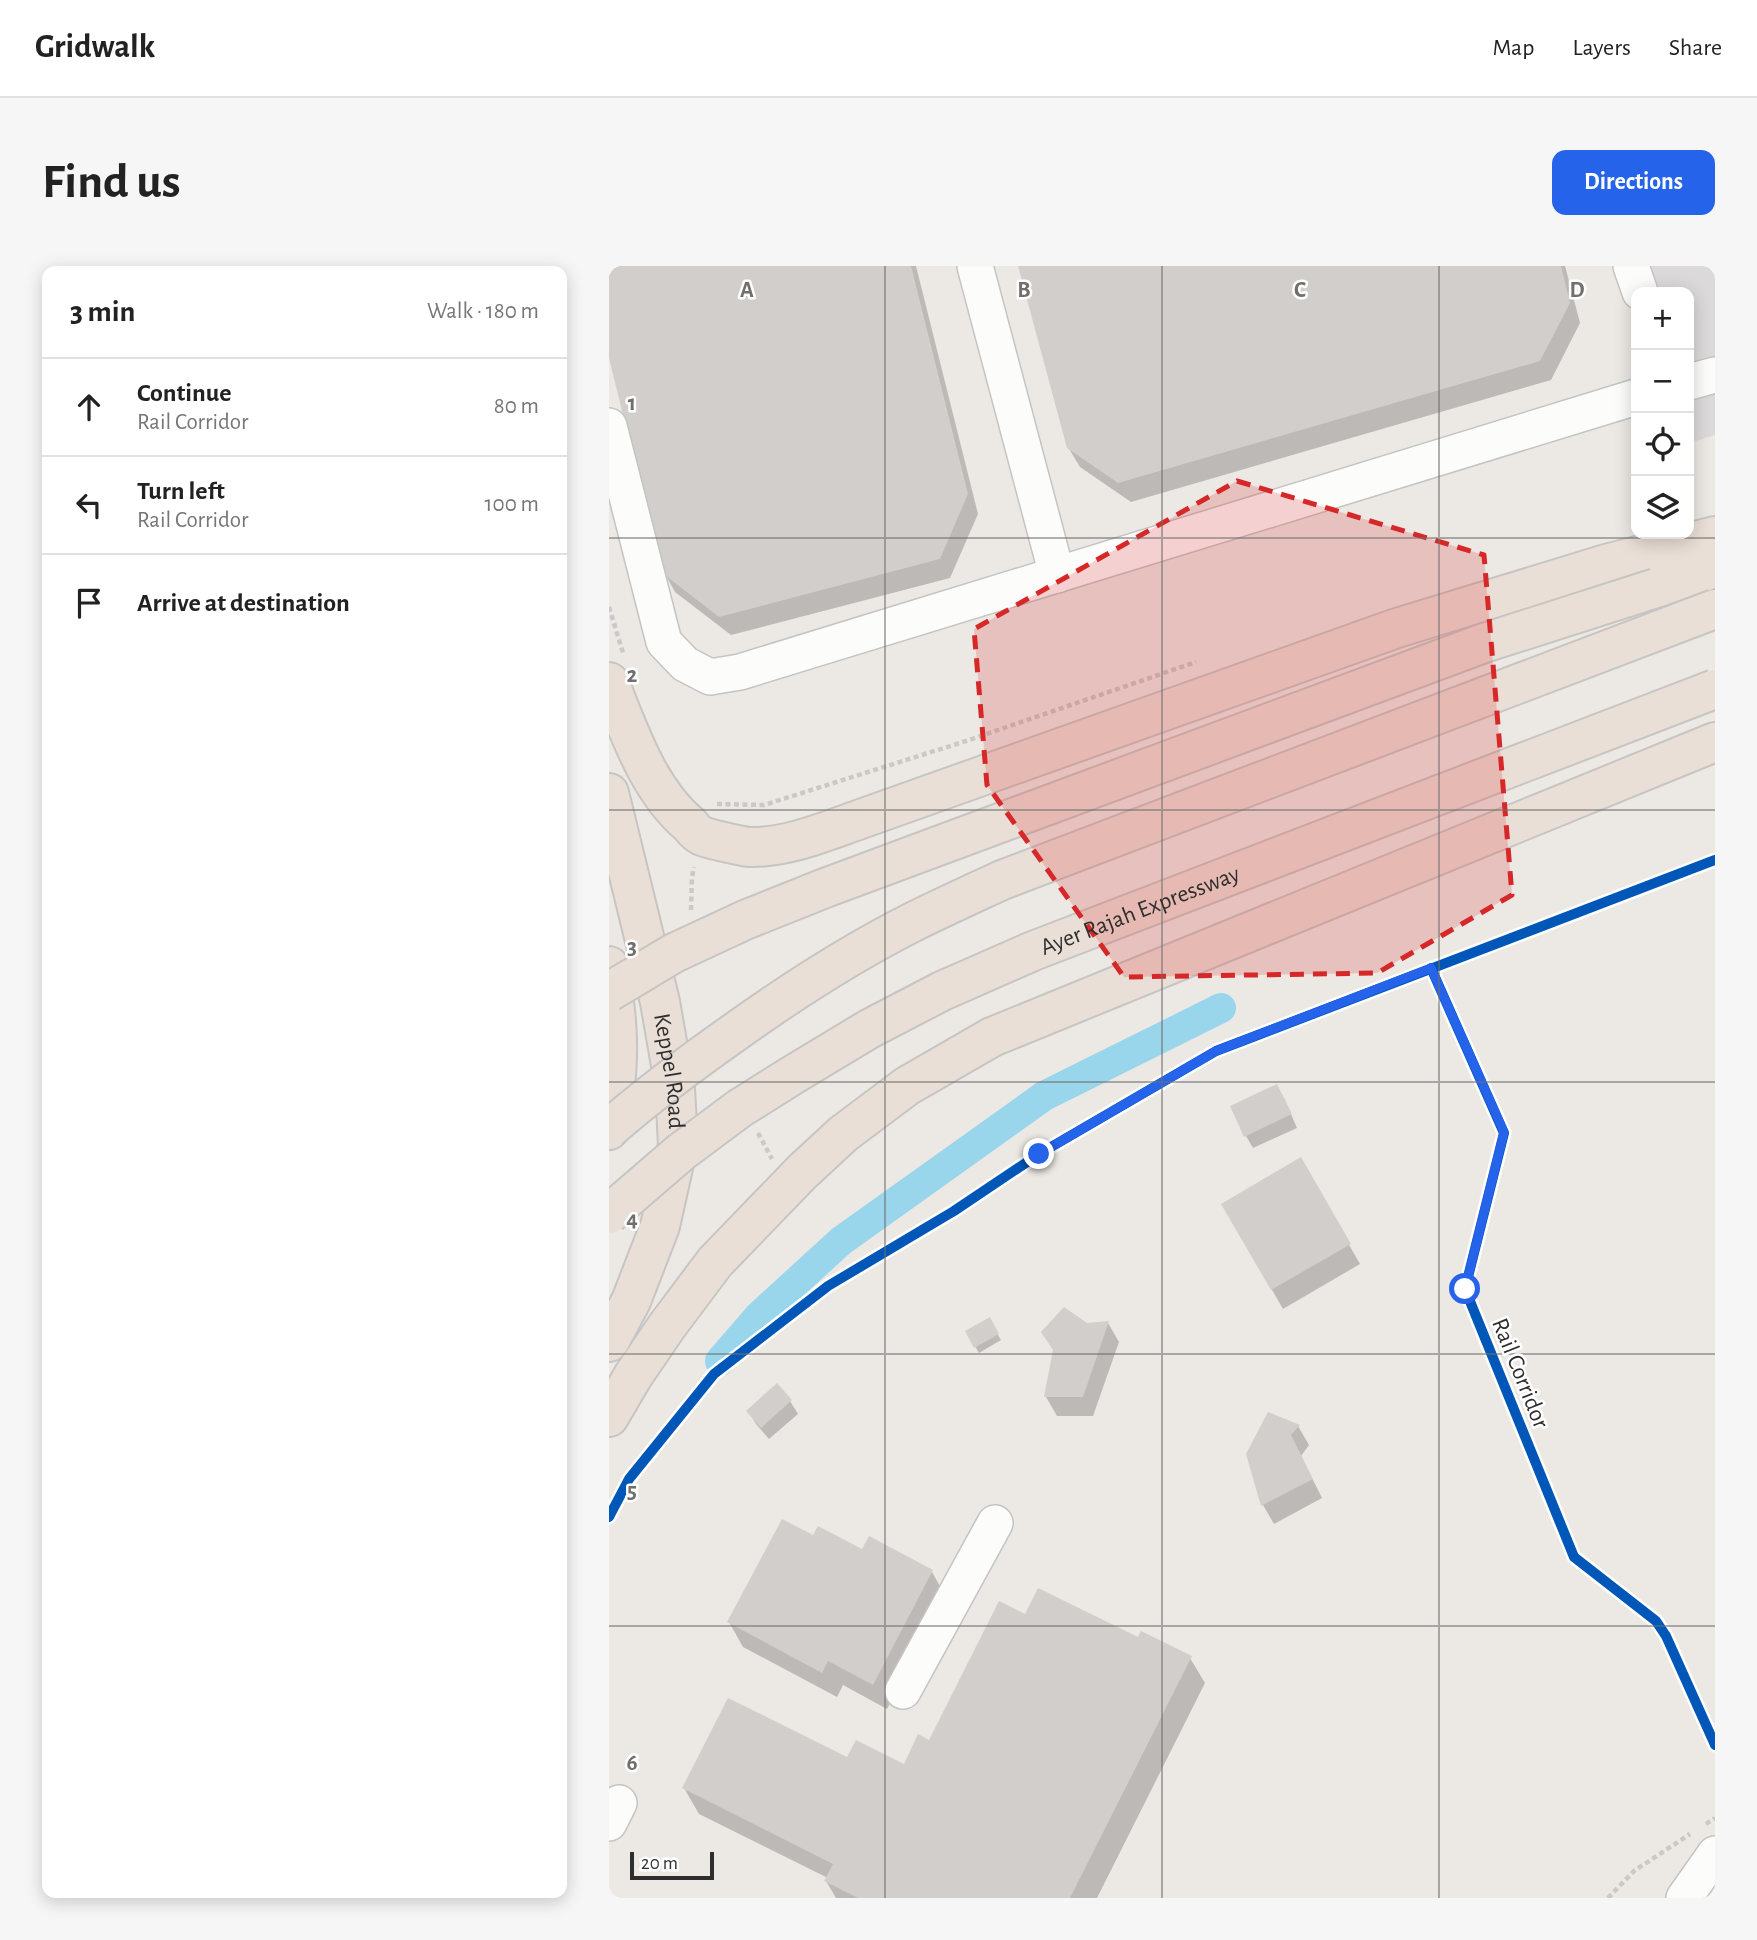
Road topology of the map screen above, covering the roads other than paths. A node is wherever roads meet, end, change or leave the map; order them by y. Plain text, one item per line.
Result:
1 (975, 266) edge
2 (1631, 266) edge
3 (1638, 287) edge
4 (1715, 375) edge
5 (1694, 381) edge
6 (1631, 399) edge
7 (609, 426) edge
8 (1715, 536) edge
9 (1715, 568) edge
10 (1057, 575) junction
11 (1715, 609) edge
12 (616, 669) edge
13 (1715, 689) edge
14 (1715, 742) edge
15 (609, 793) edge
16 (609, 966) edge
17 (609, 992) edge
18 (609, 1130) edge
19 (609, 1214) edge
20 (609, 1342) edge
21 (609, 1417) edge
22 (995, 1523) dead end
23 (903, 1691) dead end
24 (1703, 1837) edge
25 (1715, 1889) edge
26 (1684, 1898) edge
27 (1691, 1898) edge

1 - 10 lane
2 - 3 lane
4 - 5 lane
6 - 10 lane
7 - 10 lane
8 - 12 highway
9 - 17 highway, bridge
11 - 18 highway, bridge
13 - 19 highway, Ayer Rajah Expressway, bridge
14 - 21 highway
15 - 20 highway, Keppel Road
16 - 18 highway
22 - 23 lane
24 - 26 lane
25 - 27 lane

